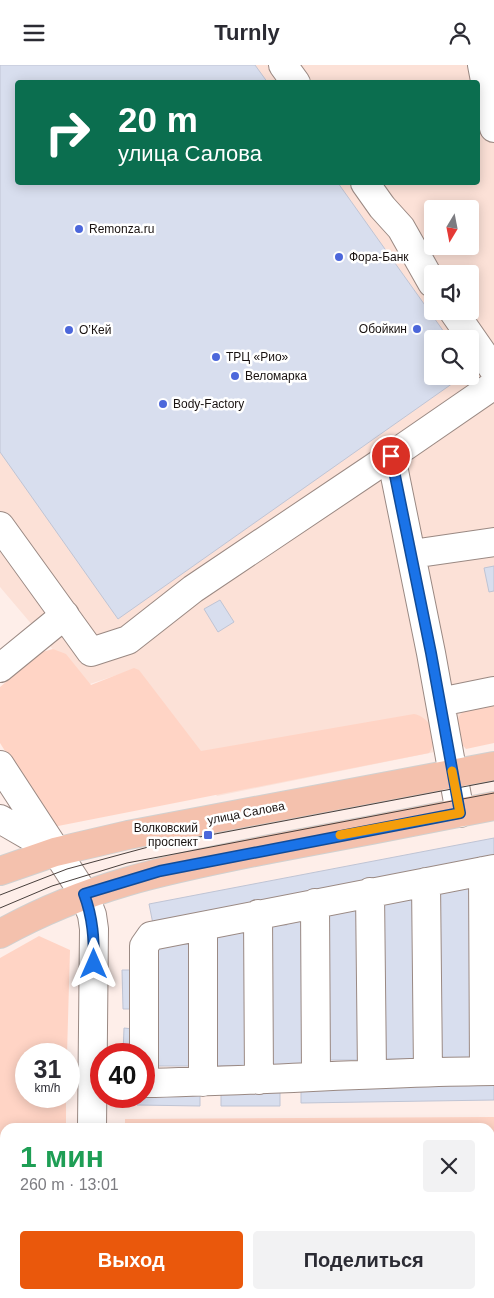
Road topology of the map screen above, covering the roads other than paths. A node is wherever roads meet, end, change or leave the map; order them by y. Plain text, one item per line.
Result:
1 (283, 65) edge
2 (482, 65) edge
3 (294, 80) edge
4 (494, 128) edge
5 (366, 185) edge
6 (424, 269) edge
7 (459, 320) edge
8 (494, 370) edge
9 (494, 385) edge
10 (391, 456) junction
11 (0, 526) edge
12 (494, 542) edge
13 (412, 555) junction
14 (64, 615) junction
15 (0, 668) edge
16 (494, 691) edge
17 (440, 702) junction
18 (0, 765) edge
19 (494, 767) edge
20 (452, 774) junction
21 (494, 807) edge
22 (460, 813) junction
23 (0, 819) edge
24 (56, 851) junction
25 (489, 870) edge
26 (0, 871) edge
27 (426, 882) junction
28 (370, 892) junction
29 (84, 894) junction
30 (315, 903) junction
31 (258, 914) junction
32 (203, 926) junction
33 (0, 934) edge
34 (96, 1043) edge
35 (144, 1043) edge
36 (428, 1071) junction
37 (489, 1071) edge
38 (372, 1073) junction
39 (316, 1075) junction
40 (260, 1080) junction
41 (203, 1082) junction
42 (155, 1083) edge
43 (94, 1108) edge
44 (92, 1123) edge

1 - 3 street
2 - 4 street
5 - 6 street
7 - 8 street
9 - 10 street
10 - 13 street
10 - 14 street
11 - 14 street
12 - 13 street
13 - 17 street
14 - 15 street
16 - 17 street
17 - 20 street
18 - 24 street
19 - 20 main road, улица Салова
20 - 22 street
20 - 24 main road, улица Салова
21 - 22 main road
22 - 29 main road
23 - 24 street
24 - 26 main road, улица Салова
24 - 29 street
25 - 27 street
25 - 37 street
27 - 28 street
27 - 36 street
28 - 30 street
28 - 38 street
29 - 33 main road
29 - 34 street
30 - 31 street
30 - 39 street
31 - 32 street
31 - 40 street
32 - 35 street
32 - 41 street
36 - 37 street
36 - 38 street
38 - 39 street
39 - 40 street
40 - 41 street
41 - 42 street
43 - 44 street

